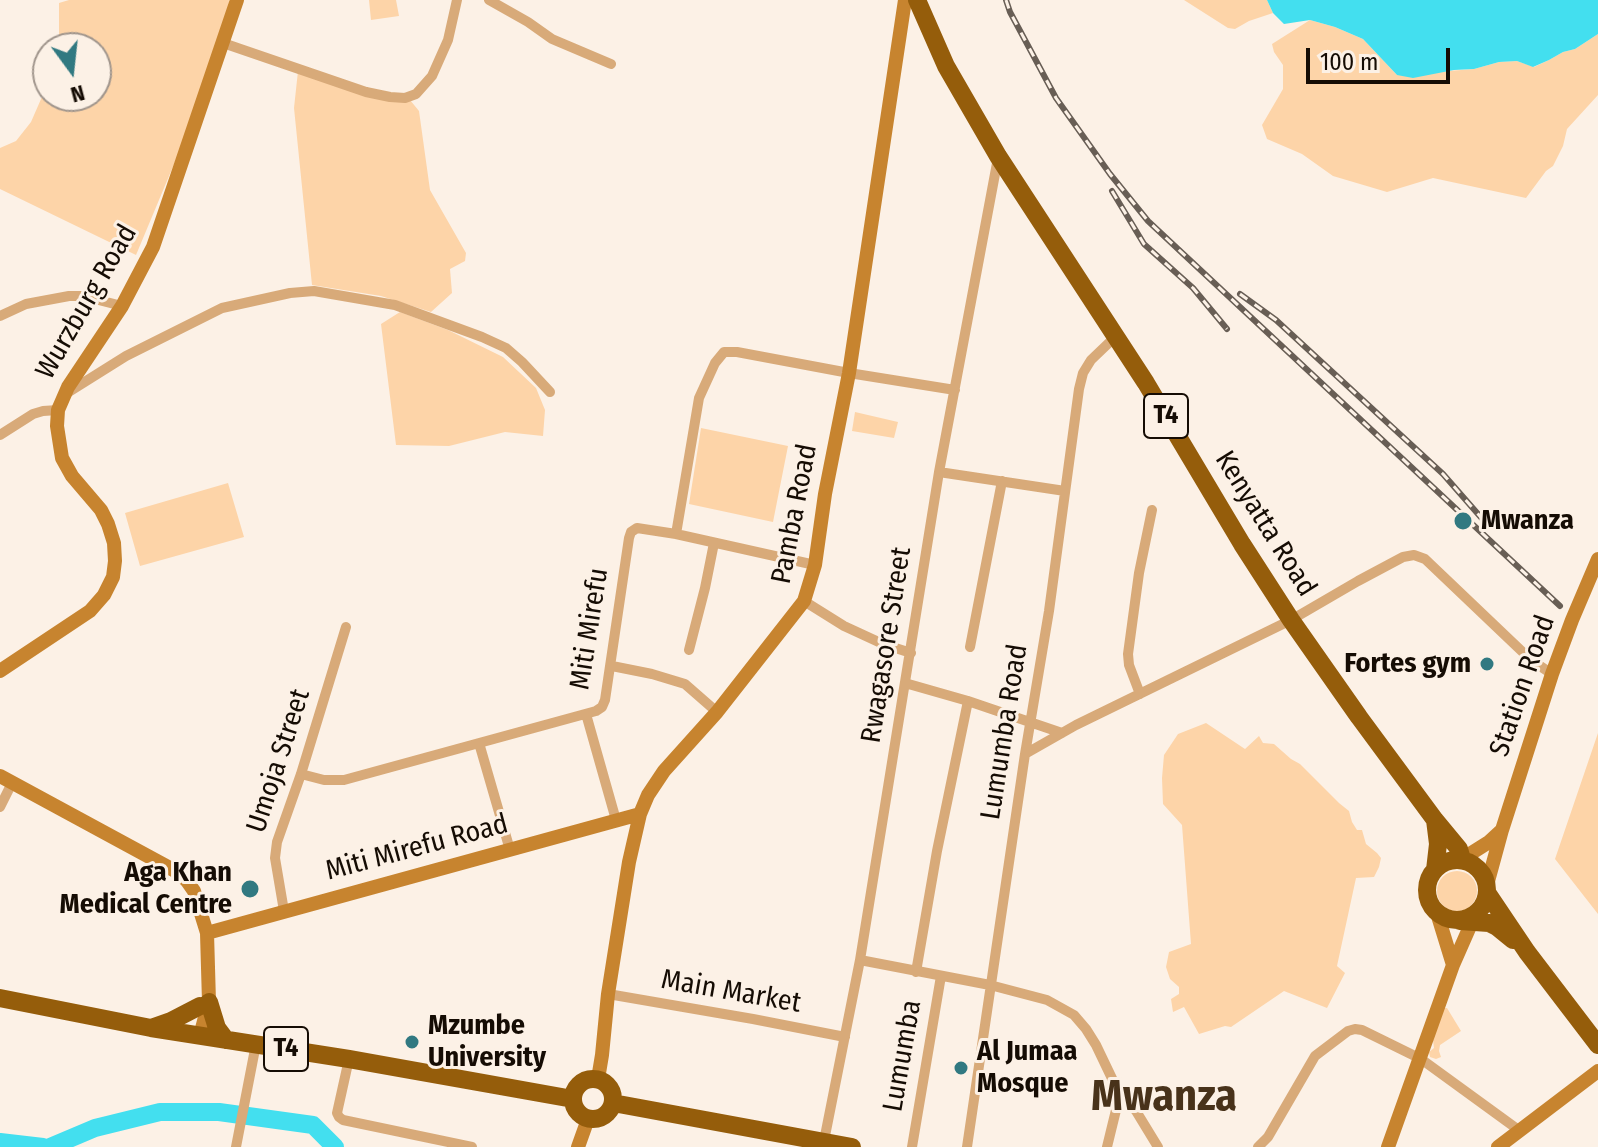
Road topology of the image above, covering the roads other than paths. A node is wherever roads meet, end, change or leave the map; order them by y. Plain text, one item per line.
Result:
1 (237, 0) edge
2 (457, 0) edge
3 (489, 0) edge
4 (905, 0) edge
5 (917, 0) edge
6 (223, 43) junction
7 (611, 64) dead end
8 (998, 156) junction
9 (122, 306) junction
10 (0, 316) edge
11 (1115, 337) junction
12 (849, 373) junction
13 (955, 390) junction
14 (550, 392) dead end
15 (60, 403) junction
16 (0, 435) edge
17 (939, 472) junction
18 (1002, 481) junction
19 (1065, 491) junction
20 (1152, 510) dead end
21 (676, 534) junction
22 (714, 543) junction
23 (1598, 559) edge
24 (815, 565) junction
25 (804, 601) junction
26 (1291, 620) junction
27 (346, 627) dead end
28 (970, 647) dead end
29 (689, 650) dead end
30 (911, 653) junction
31 (612, 666) junction
32 (0, 671) edge
33 (1552, 674) junction
34 (905, 683) junction
35 (1140, 694) junction
36 (968, 701) junction
37 (717, 712) junction
38 (586, 714) junction
39 (1030, 722) junction
40 (1062, 733) junction
41 (479, 743) junction
42 (1025, 754) junction
43 (301, 774) junction
44 (6, 779) edge
45 (0, 807) edge
46 (640, 814) junction
47 (616, 820) junction
48 (1435, 820) junction
49 (1502, 830) junction
50 (510, 850) junction
51 (1462, 859) junction
52 (1435, 870) junction
53 (1487, 890) junction
54 (284, 911) junction
55 (1437, 913) junction
56 (1468, 919) junction
57 (207, 933) junction
58 (1527, 952) junction
59 (860, 960) junction
60 (1453, 965) junction
61 (916, 972) junction
62 (941, 976) junction
63 (990, 985) junction
64 (608, 994) junction
65 (0, 998) edge
66 (204, 1004) junction
67 (151, 1028) junction
68 (193, 1035) junction
69 (845, 1037) junction
70 (226, 1040) junction
71 (256, 1044) junction
72 (1598, 1045) edge
73 (349, 1059) junction
74 (1421, 1059) junction
75 (1598, 1071) edge
76 (598, 1079) junction
77 (1118, 1091) junction
78 (573, 1099) junction
79 (613, 1103) junction
80 (588, 1119) junction
81 (1520, 1131) junction
82 (824, 1141) junction
83 (236, 1147) edge
84 (472, 1147) edge
85 (578, 1147) edge
86 (852, 1147) edge
87 (912, 1147) edge
88 (967, 1147) edge
89 (1107, 1147) edge
90 (1158, 1147) edge
91 (1258, 1147) edge
92 (1388, 1147) edge
93 (1498, 1147) edge

1 - 6 main road, Wurzburg Road
2 - 6 street
3 - 7 street
4 - 12 main road, Pamba Road
5 - 8 highway, Kenyatta Road / T4
6 - 9 main road, Wurzburg Road
8 - 11 highway, Kenyatta Road / T4
8 - 13 street, Rwagasore Street
9 - 10 street
9 - 15 main road, Wurzburg Road
11 - 19 street, Lumumba Road
11 - 26 highway, Kenyatta Road / T4
12 - 13 street
12 - 21 street
12 - 24 main road, Pamba Road
13 - 17 street, Rwagasore Street
14 - 15 street
15 - 16 street
15 - 32 main road, Wurzburg Road
17 - 18 street
17 - 30 street, Rwagasore Street
18 - 19 street
18 - 28 street
19 - 39 street, Lumumba Road
20 - 35 street
21 - 22 street, Miti Mirefu
21 - 31 street, Miti Mirefu
22 - 24 street, Miti Mirefu
22 - 29 street
23 - 33 main road, Station Road
24 - 25 main road, Pamba Road
25 - 30 street
25 - 37 main road, Pamba Road
26 - 33 street
26 - 35 street
26 - 48 highway, Kenyatta Road / T4
27 - 43 street, Umoja Street
30 - 34 street, Rwagasore Street
31 - 37 street
31 - 38 street, Miti Mirefu
33 - 49 main road, Station Road
34 - 36 street
34 - 59 street, Rwagasore Street
35 - 40 street
36 - 39 street
36 - 61 street
37 - 46 main road, Pamba Road
38 - 41 street, Miti Mirefu
38 - 47 street
39 - 40 street
39 - 42 street, Lumumba Road
40 - 42 street
41 - 43 street, Miti Mirefu
41 - 50 street
42 - 63 street, Lumumba Road
43 - 54 street, Umoja Street
44 - 45 street
44 - 57 main road
46 - 47 main road, Miti Mirefu Road
46 - 64 main road, Pamba Road
47 - 50 main road, Miti Mirefu Road
48 - 51 highway, Kenyatta Road / T4
48 - 52 highway
49 - 51 main road
49 - 53 main road, Station Road
50 - 54 main road, Miti Mirefu Road
51 - 52 highway
51 - 53 highway, T4
52 - 55 highway
53 - 56 highway
53 - 58 highway, T4
54 - 57 main road, Miti Mirefu Road
55 - 56 highway, T4
55 - 60 main road
56 - 58 highway, T4
56 - 60 main road
57 - 66 main road
58 - 72 highway, T4
59 - 61 street
59 - 69 street, Rwagasore Street
60 - 74 main road
61 - 62 street
62 - 63 street, Lumumba
62 - 87 street, Lumumba
63 - 77 street, Lumumba
63 - 88 street, Lumumba Road
64 - 69 street, Main Market
64 - 76 main road, Pamba Road
65 - 67 highway, T4
66 - 67 highway
66 - 68 main road
66 - 70 highway
67 - 68 highway, T4
68 - 70 highway, T4
69 - 82 street, Rwagasore Street
70 - 71 highway, T4
71 - 73 highway, T4
71 - 83 street
73 - 78 highway, T4
73 - 84 street
74 - 81 street
74 - 91 street
74 - 92 main road
75 - 81 main road
76 - 78 highway
76 - 79 highway
77 - 89 street
77 - 90 street, Lumumba
78 - 80 highway
79 - 80 highway
79 - 82 highway
80 - 85 main road
81 - 93 main road
82 - 86 highway

